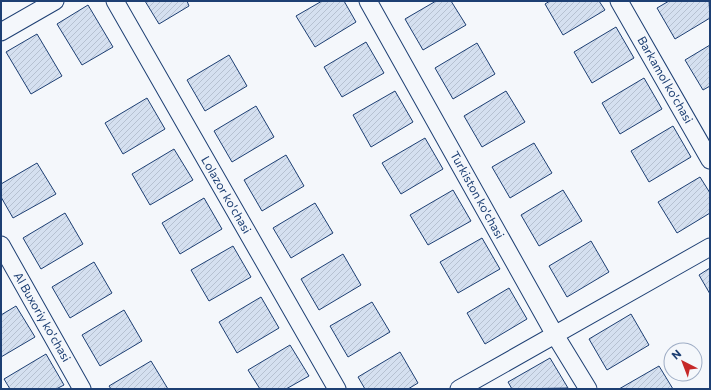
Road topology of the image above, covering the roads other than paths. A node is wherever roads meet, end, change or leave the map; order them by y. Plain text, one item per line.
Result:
1 (55, 1) edge
2 (115, 1) edge
3 (368, 1) edge
4 (620, 1) edge
5 (1, 32) edge
6 (710, 160) edge
7 (1, 245) edge
8 (710, 247) edge
9 (555, 335) junction
10 (82, 389) edge
11 (337, 389) edge
12 (459, 389) edge
13 (588, 389) edge

1 - 5 street
2 - 11 street, Lolazor ko'chasi
3 - 9 street, Turkiston ko'chasi
4 - 6 street, Barkamol ko'chasi
7 - 10 street, Al Buxoriy ko'chasi
8 - 9 street
9 - 12 street
9 - 13 street, Turkiston ko'chasi

